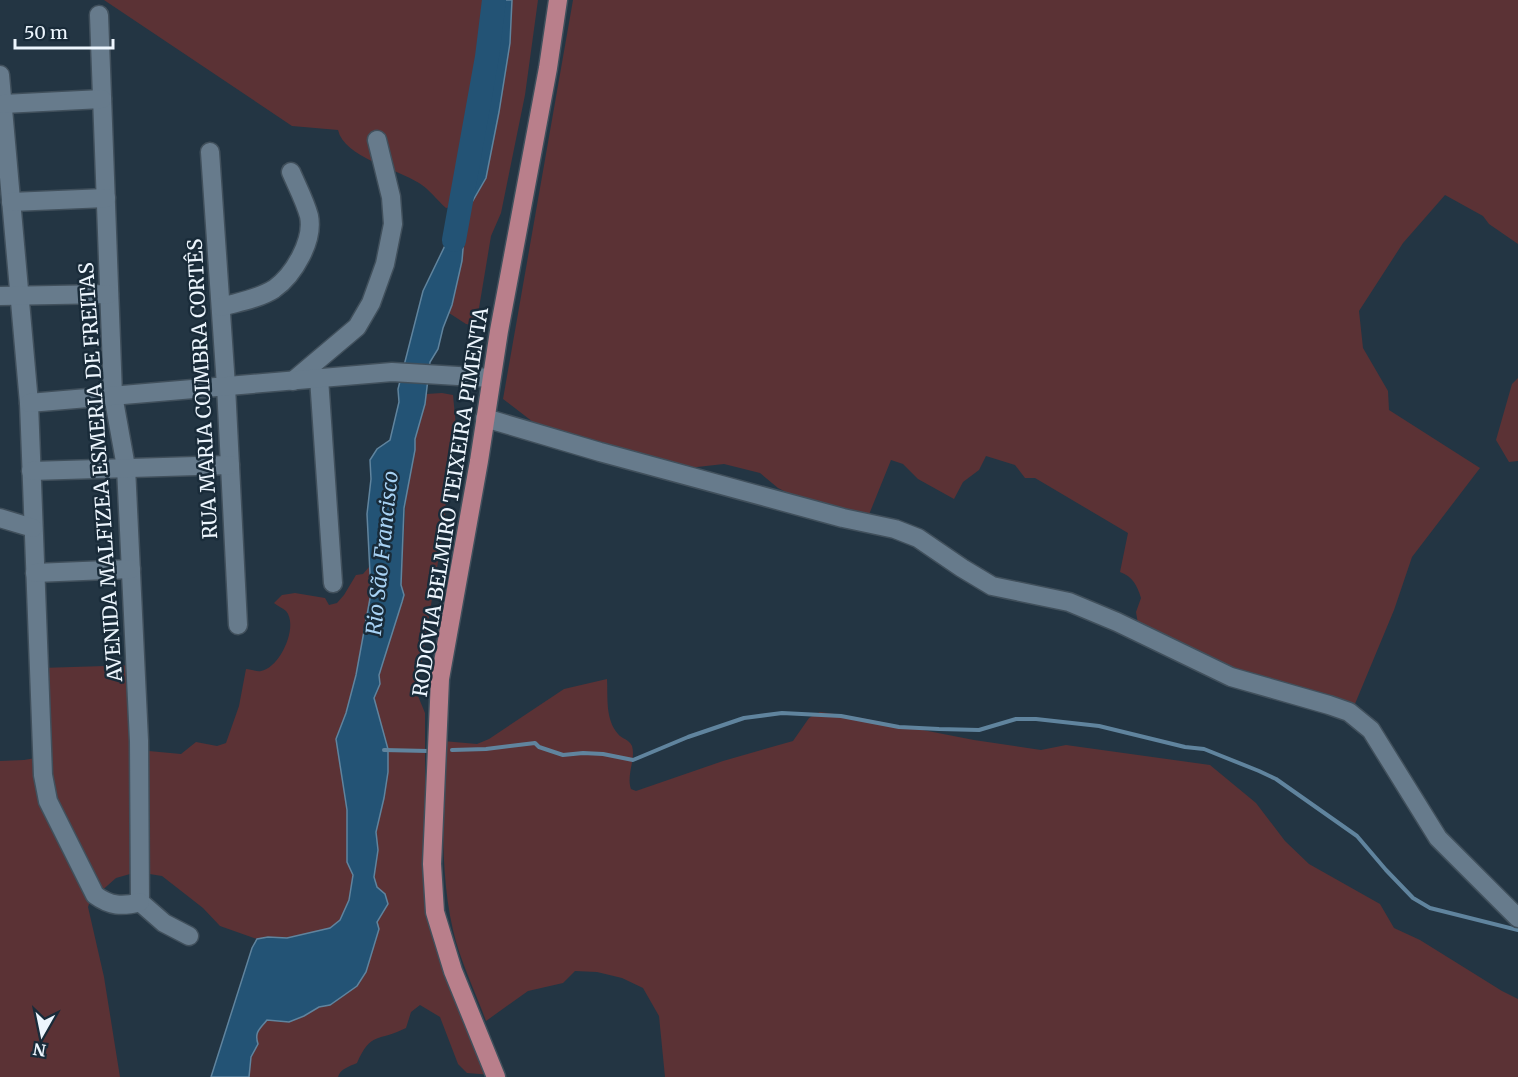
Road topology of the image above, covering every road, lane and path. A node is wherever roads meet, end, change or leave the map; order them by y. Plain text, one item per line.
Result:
1 (558, 0) edge
2 (99, 15) dead end
3 (0, 75) edge
4 (102, 99) junction
5 (3, 105) junction
6 (377, 140) dead end
7 (210, 152) dead end
8 (291, 172) dead end
9 (106, 198) junction
10 (11, 202) junction
11 (109, 294) junction
12 (0, 296) edge
13 (19, 296) junction
14 (221, 307) junction
15 (319, 378) junction
16 (491, 378) junction
17 (292, 381) junction
18 (226, 386) junction
19 (113, 396) junction
20 (29, 403) junction
21 (485, 418) junction
22 (230, 465) junction
23 (126, 467) junction
24 (31, 471) junction
25 (0, 518) edge
26 (33, 528) junction
27 (131, 568) junction
28 (35, 573) junction
29 (333, 583) dead end
30 (238, 625) dead end
31 (140, 902) junction
32 (1518, 918) edge
33 (189, 936) dead end
34 (496, 1077) edge

1 - 16 main road, RODOVIA BELMIRO TEIXEIRA PIMENTA
2 - 4 street, AVENIDA MALFIZEA ESMERIA DE FREITAS
3 - 5 street
4 - 5 street
4 - 9 street, AVENIDA MALFIZEA ESMERIA DE FREITAS
5 - 10 street
6 - 17 street
7 - 14 street, RUA MARIA COIMBRA CORTÊS
8 - 14 street
9 - 10 street
9 - 11 street, AVENIDA MALFIZEA ESMERIA DE FREITAS
10 - 13 street
11 - 13 street
11 - 19 street, AVENIDA MALFIZEA ESMERIA DE FREITAS
12 - 13 street
13 - 20 street
14 - 18 street, RUA MARIA COIMBRA CORTÊS
15 - 16 street
15 - 17 street
15 - 29 street
16 - 21 main road, RODOVIA BELMIRO TEIXEIRA PIMENTA
17 - 18 street
18 - 19 street
18 - 22 street, RUA MARIA COIMBRA CORTÊS
19 - 20 street
19 - 23 street, AVENIDA MALFIZEA ESMERIA DE FREITAS
20 - 24 street
21 - 32 street
21 - 34 main road, RODOVIA BELMIRO TEIXEIRA PIMENTA
22 - 23 street
22 - 30 street, RUA MARIA COIMBRA CORTÊS
23 - 24 street
23 - 27 street, AVENIDA MALFIZEA ESMERIA DE FREITAS
24 - 26 street
25 - 26 street
26 - 28 street
27 - 28 street
27 - 31 street, AVENIDA MALFIZEA ESMERIA DE FREITAS
28 - 31 street
31 - 33 street

